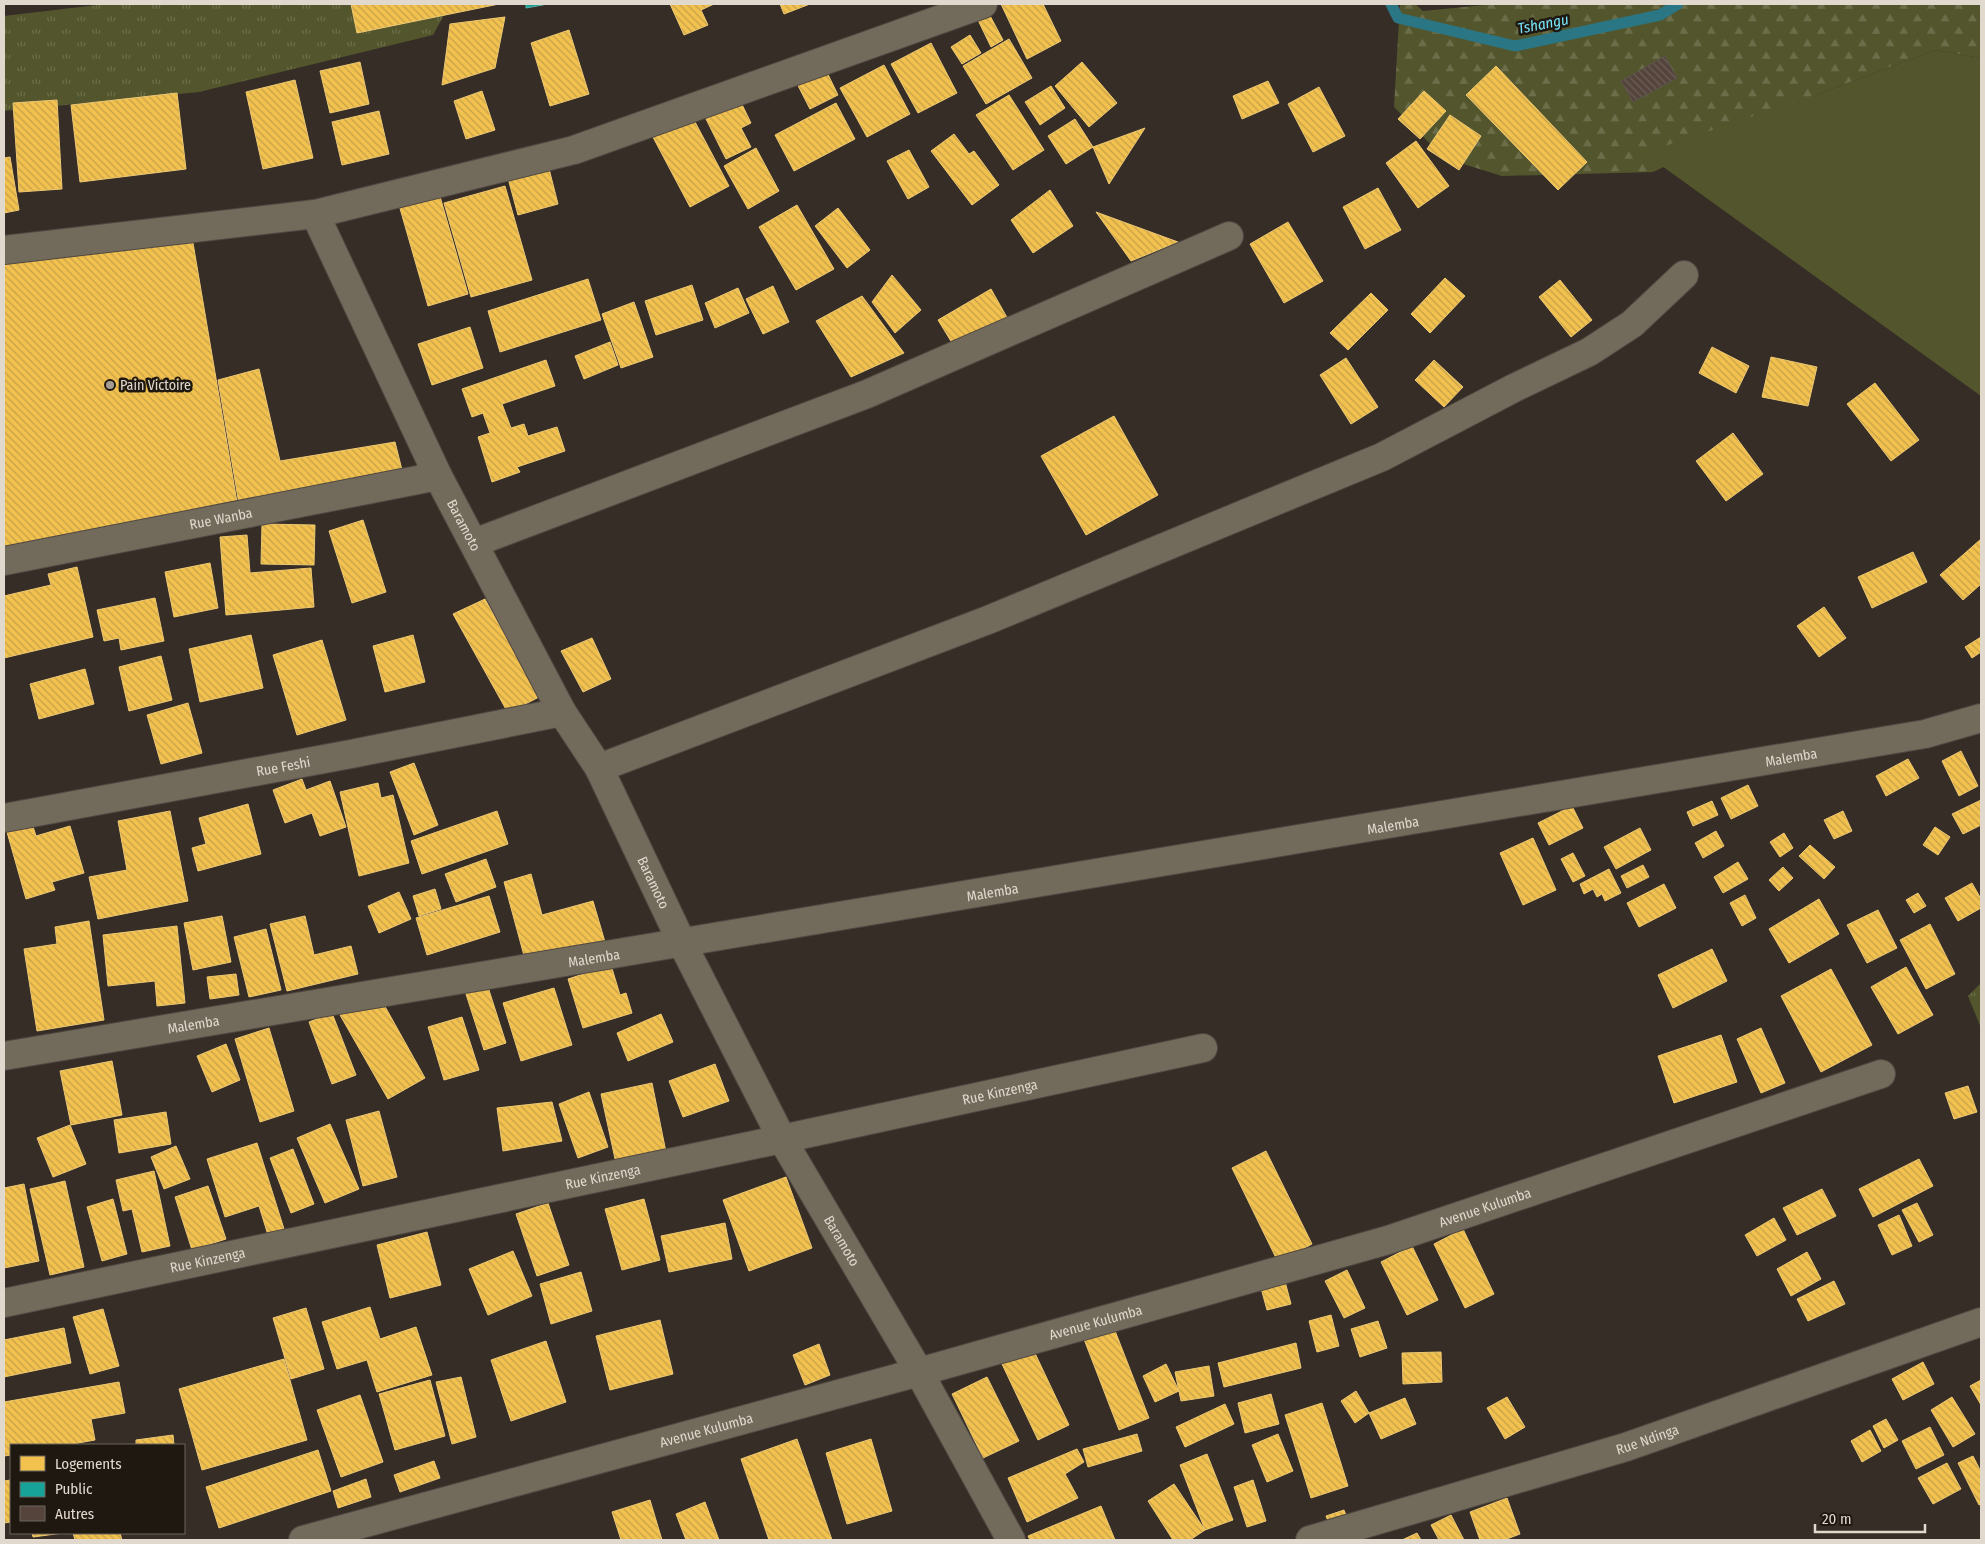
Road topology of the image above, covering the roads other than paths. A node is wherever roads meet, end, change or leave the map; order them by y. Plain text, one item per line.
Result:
1 (983, 4) edge
2 (315, 214) junction
3 (1229, 236) dead end
4 (4, 250) edge
5 (1684, 275) dead end
6 (438, 476) junction
7 (474, 543) junction
8 (4, 561) edge
9 (562, 712) junction
10 (1981, 718) edge
11 (600, 768) junction
12 (4, 818) edge
13 (682, 943) junction
14 (1203, 1048) dead end
15 (4, 1056) edge
16 (1881, 1074) dead end
17 (782, 1139) junction
18 (4, 1303) edge
19 (1981, 1322) edge
20 (918, 1372) junction
21 (303, 1540) edge
22 (1011, 1540) edge
23 (1310, 1540) edge

1 - 2 street
2 - 4 street
2 - 6 street, Baramoto
3 - 7 street
5 - 11 street
6 - 7 street, Baramoto
6 - 8 street, Rue Wanba
7 - 9 street, Baramoto
9 - 11 street, Baramoto
9 - 12 street, Rue Feshi
10 - 13 street, Malemba
11 - 13 street, Baramoto
13 - 15 street, Malemba
13 - 17 street, Baramoto
14 - 17 street, Rue Kinzenga
16 - 20 street, Avenue Kulumba
17 - 18 street, Rue Kinzenga
17 - 20 street, Baramoto
19 - 23 street, Rue Ndinga
20 - 21 street, Avenue Kulumba
20 - 22 street, Baramoto

